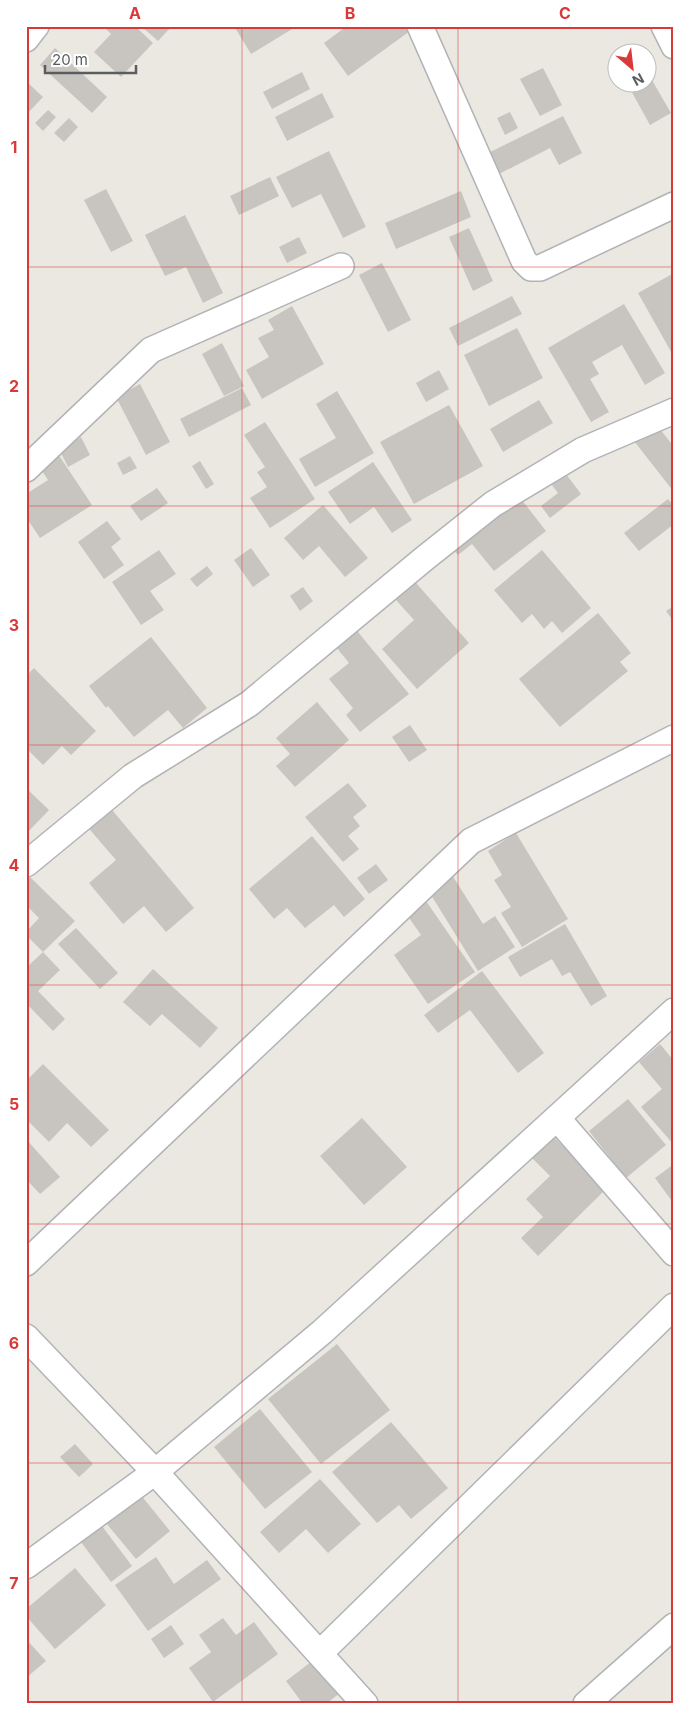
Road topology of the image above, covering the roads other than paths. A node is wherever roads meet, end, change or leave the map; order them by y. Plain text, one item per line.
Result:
1 (36, 26) edge
2 (420, 26) edge
3 (664, 26) edge
4 (26, 38) edge
5 (674, 46) edge
6 (674, 205) edge
7 (341, 266) dead end
8 (674, 411) edge
9 (26, 468) edge
10 (674, 738) edge
11 (26, 864) edge
12 (674, 1011) edge
13 (557, 1118) junction
14 (674, 1253) edge
15 (26, 1263) edge
16 (674, 1306) edge
17 (26, 1337) edge
18 (155, 1472) junction
19 (26, 1566) edge
20 (674, 1626) edge
21 (320, 1653) junction
22 (364, 1703) edge
23 (586, 1704) edge

1 - 4 street
2 - 6 street
3 - 5 street
7 - 9 street
8 - 11 street
10 - 15 street
12 - 13 street
13 - 14 street
13 - 18 street
16 - 21 street
17 - 18 street
18 - 19 street
18 - 21 street
20 - 23 street
21 - 22 street

